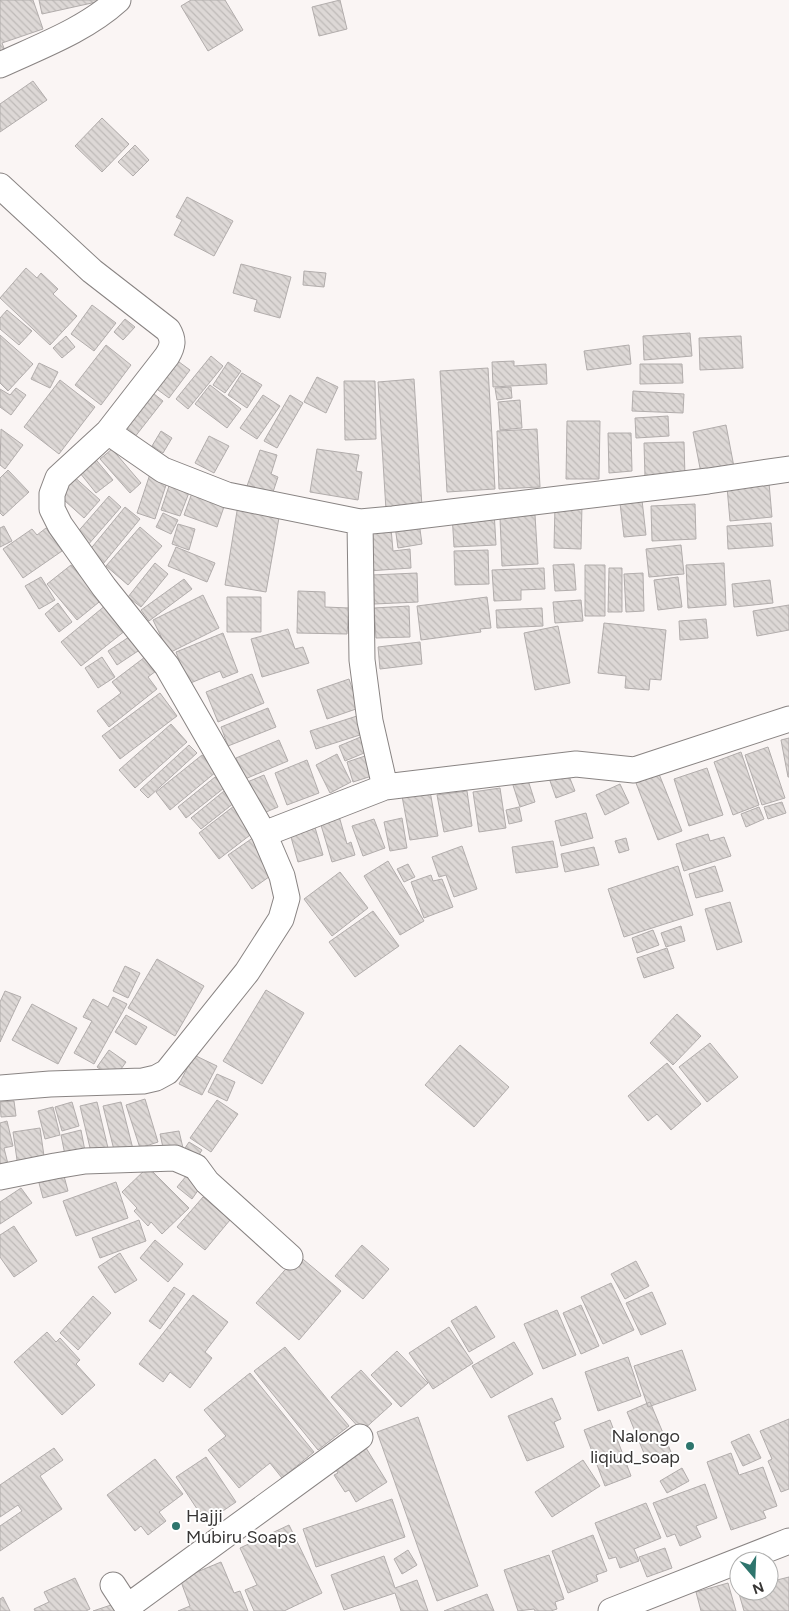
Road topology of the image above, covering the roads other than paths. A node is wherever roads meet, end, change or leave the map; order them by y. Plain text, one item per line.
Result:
1 (118, 0) edge
2 (0, 65) edge
3 (0, 186) edge
4 (108, 432) junction
5 (789, 469) edge
6 (360, 522) junction
7 (789, 719) edge
8 (386, 787) junction
9 (264, 834) junction
10 (0, 1088) edge
11 (0, 1177) edge
12 (290, 1257) dead end
13 (360, 1437) dead end
14 (789, 1541) edge
15 (113, 1585) dead end
16 (128, 1609) edge
17 (611, 1611) edge

1 - 2 street
3 - 4 street
4 - 6 street
4 - 9 street
5 - 6 street
6 - 8 street
7 - 8 street
8 - 9 street
9 - 10 street
11 - 12 street
13 - 16 street
14 - 17 street
15 - 16 street

